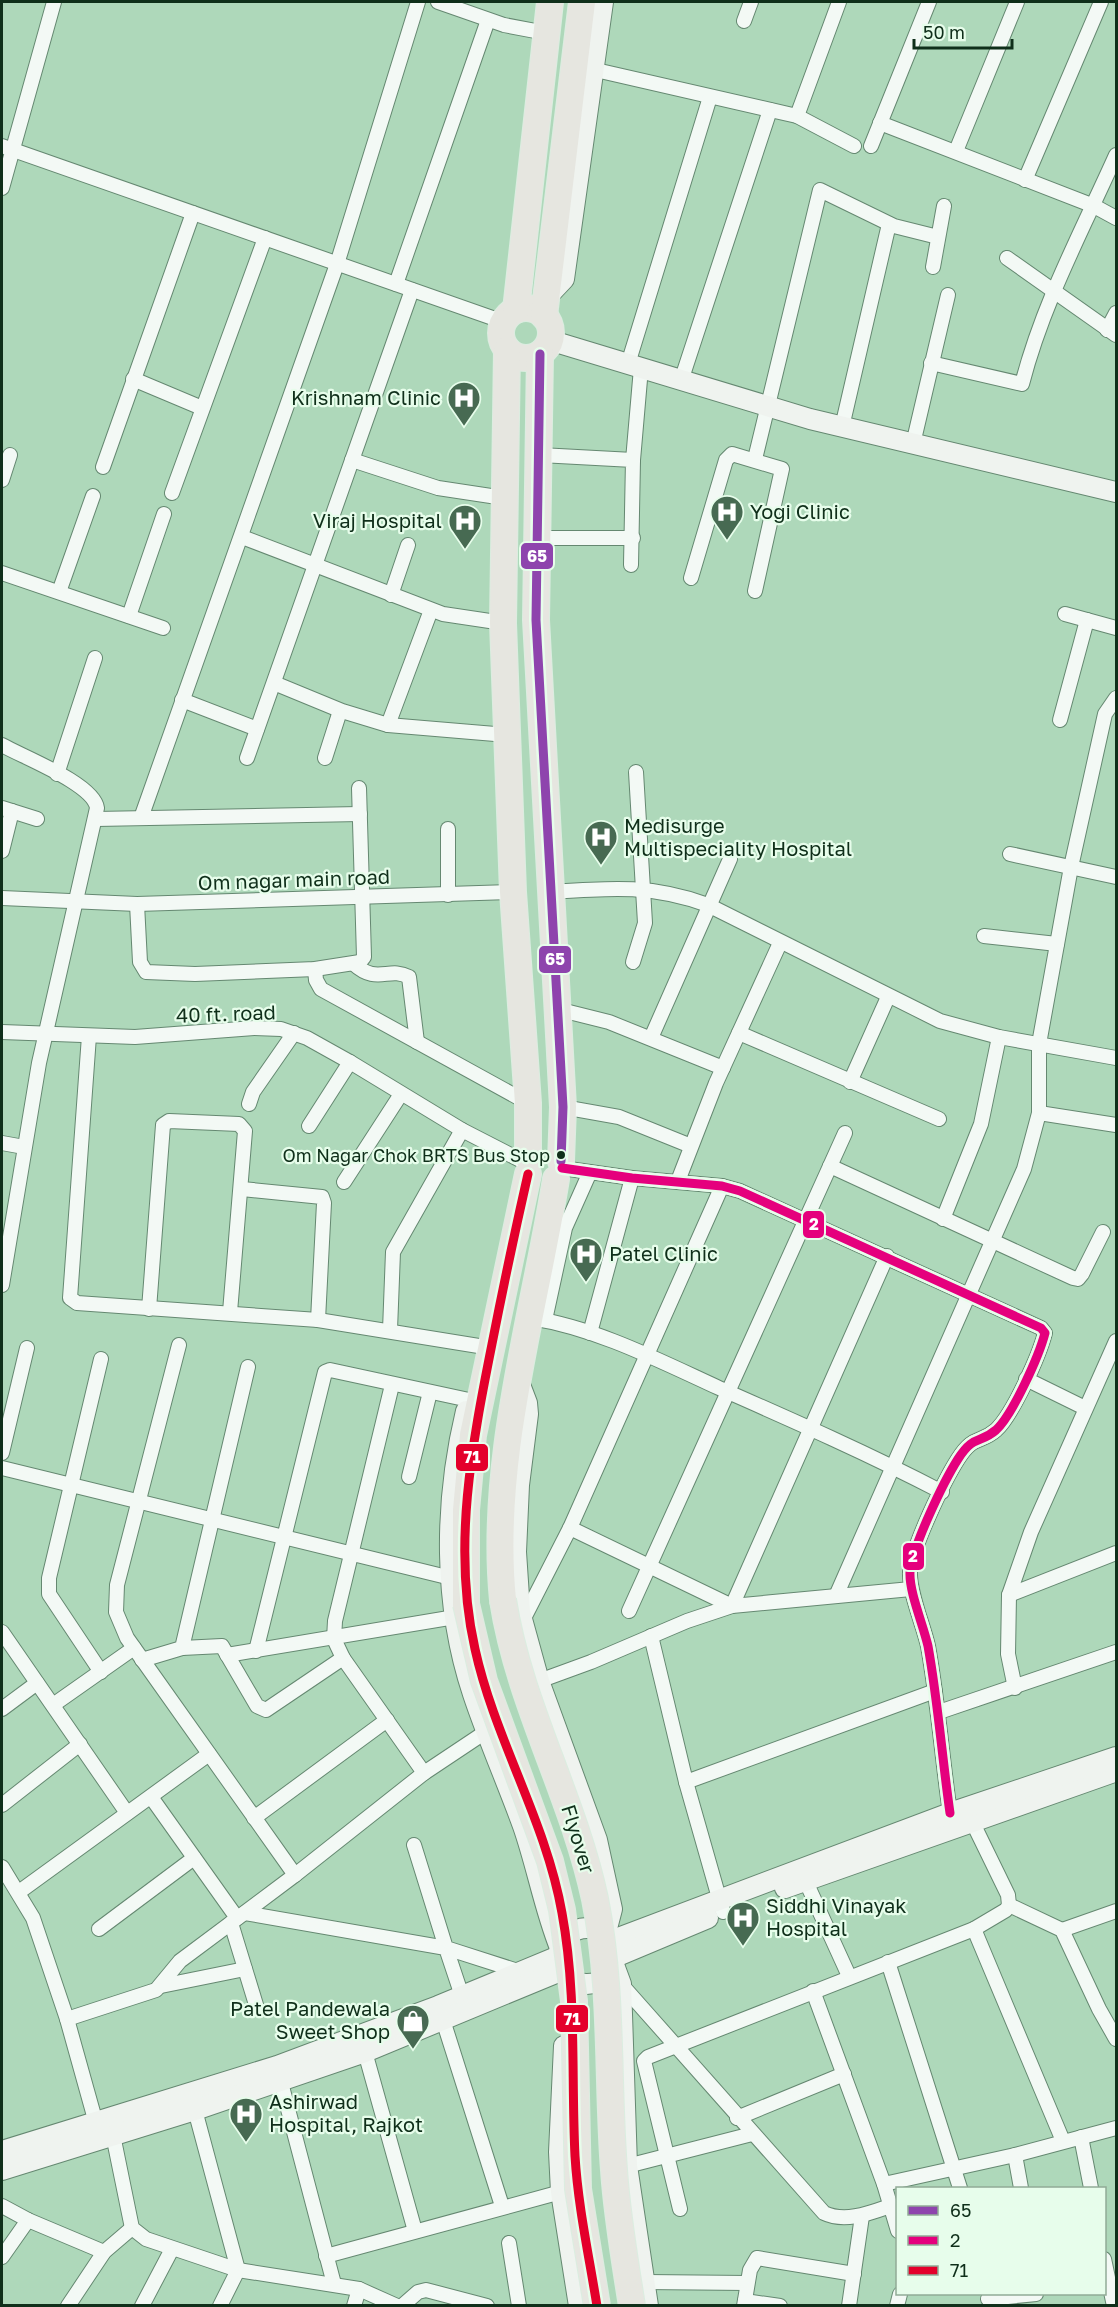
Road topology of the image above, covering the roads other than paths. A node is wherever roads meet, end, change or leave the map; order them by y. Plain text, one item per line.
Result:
1 (54, 2) edge
2 (418, 2) edge
3 (438, 2) edge
4 (550, 2) edge
5 (582, 2) edge
6 (603, 2) edge
7 (751, 2) edge
8 (839, 2) edge
9 (929, 2) edge
10 (1017, 2) edge
11 (1101, 2) edge
12 (488, 20) junction
13 (744, 21) dead end
14 (546, 33) junction
15 (585, 68) junction
16 (710, 97) junction
17 (770, 110) junction
18 (797, 116) junction
19 (880, 123) junction
20 (854, 146) dead end
21 (871, 146) dead end
22 (8, 148) edge
23 (956, 151) junction
24 (1116, 155) edge
25 (1025, 180) junction
26 (2, 188) edge
27 (944, 206) dead end
28 (1094, 206) junction
29 (193, 213) junction
30 (1116, 218) edge
31 (889, 224) junction
32 (938, 237) junction
33 (265, 238) junction
34 (1007, 258) dead end
35 (337, 264) junction
36 (933, 267) dead end
37 (396, 284) junction
38 (412, 290) junction
39 (1052, 291) junction
40 (948, 295) dead end
41 (1116, 313) edge
42 (510, 316) junction
43 (545, 327) junction
44 (1112, 332) edge
45 (507, 350) junction
46 (931, 363) junction
47 (635, 366) junction
48 (133, 379) junction
49 (681, 381) junction
50 (768, 406) junction
51 (202, 408) junction
52 (842, 427) junction
53 (913, 444) junction
54 (10, 455) dead end
55 (540, 455) junction
56 (755, 459) junction
57 (352, 460) junction
58 (633, 460) junction
59 (104, 467) dead end
60 (2, 480) edge
61 (1116, 492) edge
62 (172, 493) dead end
63 (93, 496) dead end
64 (504, 498) junction
65 (164, 514) dead end
66 (242, 537) junction
67 (537, 538) junction
68 (633, 538) junction
69 (408, 545) dead end
70 (316, 564) junction
71 (631, 565) dead end
72 (2, 573) edge
73 (691, 578) dead end
74 (754, 591) dead end
75 (59, 592) junction
76 (391, 595) junction
77 (431, 610) junction
78 (1065, 614) dead end
79 (129, 616) junction
80 (1087, 620) junction
81 (503, 623) junction
82 (163, 628) dead end
83 (1116, 628) edge
84 (95, 658) dead end
85 (274, 683) junction
86 (1116, 698) edge
87 (182, 700) junction
88 (340, 711) junction
89 (1060, 720) dead end
90 (388, 725) junction
91 (257, 729) junction
92 (507, 735) junction
93 (2, 745) edge
94 (247, 758) dead end
95 (325, 758) dead end
96 (636, 772) dead end
97 (57, 774) junction
98 (359, 788) dead end
99 (7, 809) edge
100 (360, 814) junction
101 (141, 818) junction
102 (37, 819) dead end
103 (96, 819) junction
104 (448, 829) dead end
105 (2, 851) edge
106 (1010, 854) dead end
107 (730, 859) dead end
108 (1071, 867) junction
109 (1116, 877) edge
110 (645, 888) junction
111 (513, 892) junction
112 (549, 892) junction
113 (448, 895) junction
114 (2, 898) edge
115 (362, 898) junction
116 (77, 901) junction
117 (137, 903) junction
118 (708, 905) junction
119 (984, 936) dead end
120 (780, 943) junction
121 (1057, 944) junction
122 (633, 962) dead end
123 (354, 964) junction
124 (315, 969) junction
125 (888, 997) junction
126 (557, 1009) junction
127 (2, 1032) edge
128 (46, 1032) junction
129 (294, 1033) junction
130 (739, 1033) junction
131 (89, 1035) junction
132 (651, 1038) junction
133 (999, 1038) junction
134 (417, 1042) junction
135 (1039, 1044) junction
136 (1116, 1058) edge
137 (350, 1062) junction
138 (723, 1068) junction
139 (850, 1082) junction
140 (401, 1094) junction
141 (528, 1103) junction
142 (249, 1104) dead end
143 (562, 1107) junction
144 (1039, 1113) junction
145 (939, 1119) dead end
146 (1116, 1125) edge
147 (309, 1126) dead end
148 (462, 1130) junction
149 (845, 1133) dead end
150 (2, 1143) edge
151 (692, 1146) junction
152 (24, 1147) junction
153 (527, 1165) junction
154 (830, 1166) junction
155 (560, 1169) junction
156 (590, 1172) junction
157 (632, 1178) junction
158 (678, 1181) junction
159 (344, 1182) dead end
160 (722, 1186) junction
161 (242, 1189) junction
162 (7, 1216) edge
163 (943, 1219) junction
164 (806, 1220) junction
165 (1103, 1232) dead end
166 (992, 1241) junction
167 (887, 1256) junction
168 (2, 1277) edge
169 (968, 1293) junction
170 (149, 1309) junction
171 (231, 1312) junction
172 (538, 1319) junction
173 (318, 1320) junction
174 (390, 1330) junction
175 (590, 1333) junction
176 (1116, 1341) edge
177 (179, 1345) dead end
178 (27, 1348) dead end
179 (647, 1355) junction
180 (489, 1357) junction
181 (101, 1359) dead end
182 (248, 1367) dead end
183 (1026, 1379) junction
184 (519, 1382) junction
185 (392, 1385) junction
186 (430, 1392) junction
187 (730, 1393) junction
188 (469, 1400) junction
189 (1085, 1408) junction
190 (811, 1428) junction
191 (2, 1453) edge
192 (893, 1467) junction
193 (2, 1468) edge
194 (409, 1477) dead end
195 (71, 1485) junction
196 (942, 1492) junction
197 (139, 1502) junction
198 (212, 1521) junction
199 (570, 1528) junction
200 (282, 1537) junction
201 (1116, 1553) edge
202 (352, 1555) junction
203 (649, 1566) junction
204 (451, 1578) junction
205 (911, 1589) junction
206 (1009, 1595) junction
207 (836, 1596) junction
208 (732, 1606) junction
209 (461, 1611) junction
210 (629, 1611) dead end
211 (522, 1622) junction
212 (2, 1632) edge
213 (651, 1636) junction
214 (334, 1639) junction
215 (134, 1648) junction
216 (182, 1648) junction
217 (256, 1651) junction
218 (1116, 1652) edge
219 (227, 1655) junction
220 (343, 1658) junction
221 (142, 1660) junction
222 (100, 1672) junction
223 (539, 1681) junction
224 (37, 1683) junction
225 (1016, 1688) junction
226 (935, 1691) junction
227 (53, 1705) junction
228 (2, 1709) edge
229 (939, 1712) junction
230 (387, 1720) junction
231 (487, 1731) junction
232 (80, 1744) junction
233 (209, 1754) junction
234 (1116, 1757) edge
235 (1116, 1771) edge
236 (424, 1773) junction
237 (686, 1782) junction
238 (150, 1797) junction
239 (2, 1805) edge
240 (128, 1813) junction
241 (963, 1814) junction
242 (254, 1818) junction
243 (414, 1845) dead end
244 (194, 1858) junction
245 (2, 1867) edge
246 (295, 1875) junction
247 (802, 1875) junction
248 (18, 1892) junction
249 (1009, 1905) junction
250 (721, 1906) junction
251 (1116, 1911) edge
252 (238, 1918) junction
253 (99, 1929) dead end
254 (974, 1929) junction
255 (1062, 1930) junction
256 (446, 1948) junction
257 (611, 1950) junction
258 (562, 1962) junction
259 (888, 1962) junction
260 (245, 1969) junction
261 (522, 1972) junction
262 (849, 1976) junction
263 (621, 1984) junction
264 (161, 1986) junction
265 (813, 1991) junction
266 (462, 1996) junction
267 (256, 2008) dead end
268 (67, 2019) junction
269 (443, 2020) junction
270 (1116, 2039) edge
271 (678, 2046) junction
272 (365, 2052) junction
273 (278, 2074) junction
274 (844, 2074) junction
275 (195, 2110) junction
276 (737, 2118) junction
277 (96, 2123) junction
278 (1116, 2128) edge
279 (752, 2134) junction
280 (113, 2135) junction
281 (1081, 2137) junction
282 (1063, 2141) junction
283 (3, 2146) edge
284 (1014, 2155) junction
285 (666, 2156) junction
286 (627, 2166) junction
287 (954, 2167) junction
288 (2, 2170) edge
289 (884, 2184) junction
290 (960, 2187) edge
291 (1021, 2187) edge
292 (1091, 2187) edge
293 (561, 2192) junction
294 (2, 2206) edge
295 (502, 2206) junction
296 (890, 2206) junction
297 (680, 2209) dead end
298 (862, 2216) junction
299 (27, 2220) junction
300 (896, 2227) edge
301 (132, 2228) junction
302 (415, 2231) junction
303 (509, 2243) dead end
304 (172, 2250) junction
305 (104, 2252) junction
306 (326, 2256) junction
307 (2, 2257) edge
308 (1106, 2268) edge
309 (238, 2270) junction
310 (854, 2274) junction
311 (645, 2282) junction
312 (747, 2283) junction
313 (334, 2284) junction
314 (359, 2289) junction
315 (1037, 2298) edge
316 (987, 2299) edge
317 (745, 2303) edge
318 (68, 2306) edge
319 (142, 2306) edge
320 (220, 2306) edge
321 (354, 2306) edge
322 (400, 2306) edge
323 (488, 2306) edge
324 (519, 2306) edge
325 (579, 2306) edge
326 (597, 2306) edge
327 (632, 2306) edge
328 (648, 2306) edge
329 (780, 2306) edge
330 (849, 2306) edge
331 (1114, 2306) edge

1 - 22 street
2 - 35 street
3 - 12 street
4 - 14 highway
5 - 15 highway, Flyover
6 - 15 main road
7 - 13 street
8 - 18 street
9 - 19 street
10 - 23 street
11 - 25 street
12 - 14 street
12 - 37 street
14 - 42 highway
15 - 16 street
15 - 43 highway, Flyover
16 - 17 street
16 - 47 street
17 - 18 street
17 - 49 street
18 - 20 street
19 - 21 street
19 - 23 street
22 - 26 street
22 - 29 street
23 - 25 street
24 - 28 street
25 - 28 street
27 - 32 street
28 - 30 street
28 - 39 street
29 - 33 street
29 - 48 street
31 - 32 street
31 - 50 street
31 - 52 street
32 - 36 street
33 - 35 street
33 - 51 street
34 - 39 street
35 - 37 street
35 - 66 street
37 - 38 street
38 - 42 street
38 - 57 street
39 - 44 street
39 - 46 street
40 - 46 street
41 - 44 street
42 - 43 highway
42 - 45 highway
43 - 45 highway
43 - 47 main road
43 - 55 highway, Flyover
45 - 64 highway, Flyover
46 - 53 street
47 - 49 main road
47 - 58 street
48 - 51 street
48 - 59 street
49 - 50 main road
50 - 52 main road
50 - 56 street
51 - 62 street
52 - 53 main road
53 - 61 main road
54 - 60 street
55 - 58 street
55 - 67 highway, Flyover
56 - 73 street
56 - 74 street
57 - 64 street
57 - 70 street
58 - 68 street
63 - 75 street
64 - 81 highway, Flyover
65 - 79 street
66 - 70 street
66 - 87 street
67 - 68 street
67 - 112 highway, Flyover
68 - 71 street
69 - 76 street
70 - 76 street
70 - 85 street
72 - 75 street
75 - 79 street
76 - 77 street
77 - 81 street
77 - 90 street
78 - 80 street
79 - 82 street
80 - 83 street
80 - 89 street
81 - 92 highway, Flyover
84 - 97 street
85 - 88 street
85 - 91 street
86 - 108 street
87 - 91 street
87 - 101 street
88 - 90 street
88 - 95 street
90 - 92 street
91 - 94 street
92 - 111 highway, Flyover
93 - 97 street
96 - 110 street
97 - 103 street
98 - 100 street
99 - 102 street
99 - 105 street
100 - 101 street
100 - 115 street
101 - 103 street
103 - 116 street
104 - 113 street
106 - 108 street
107 - 118 street
108 - 109 street
108 - 121 street
110 - 112 street
110 - 118 street
110 - 122 street
111 - 113 street, Om nagar main road
111 - 141 highway, Flyover
112 - 126 highway, Flyover
113 - 115 street, Om nagar main road
114 - 116 street
115 - 117 street, Om nagar main road
115 - 123 street
116 - 117 street, Om nagar main road
116 - 128 street
117 - 124 street
118 - 120 street
118 - 132 street
119 - 121 street
120 - 125 street
120 - 130 street
121 - 135 street
123 - 124 street
123 - 134 street
124 - 134 street
125 - 133 street
125 - 139 street
126 - 132 street
126 - 143 highway, Flyover
127 - 128 street, 40 ft. road
128 - 131 street, 40 ft. road
128 - 152 street
129 - 131 street, 40 ft. road
129 - 137 street, 40 ft. road
129 - 142 street
130 - 138 street
130 - 139 street
131 - 170 street
132 - 138 street
133 - 135 street
133 - 163 street
134 - 141 street
135 - 136 street
135 - 144 street
137 - 140 street, 40 ft. road
137 - 147 street
138 - 151 street
139 - 145 street
140 - 148 street, 40 ft. road
140 - 159 street
141 - 153 highway, Flyover
143 - 151 street
143 - 155 highway, Flyover
144 - 146 street
144 - 166 street
148 - 153 street, 40 ft. road
148 - 174 street
149 - 154 street
150 - 152 street
151 - 158 street
152 - 162 street
153 - 155 highway
153 - 180 highway, Flyover
154 - 163 street
154 - 164 street
155 - 156 street
155 - 172 highway, Flyover
156 - 157 street
156 - 172 street
157 - 158 street
157 - 175 street
158 - 160 street
160 - 164 street
160 - 179 street
161 - 170 street
161 - 171 street
161 - 173 street
162 - 168 street
163 - 166 street
164 - 167 street
164 - 187 street
165 - 166 street
166 - 169 street
167 - 169 street
167 - 190 street
169 - 183 street
169 - 192 street
170 - 171 street
171 - 173 street
172 - 175 street
172 - 184 highway, Flyover
173 - 174 street
174 - 180 street
175 - 179 street
176 - 189 street
177 - 197 street
178 - 191 street
179 - 187 street
179 - 199 street
180 - 188 main road
180 - 209 highway, Flyover
181 - 195 street
182 - 198 street
183 - 189 street
183 - 196 street
184 - 211 main road
184 - 327 highway, Flyover, bridge
185 - 186 street
185 - 200 street
185 - 202 street
186 - 188 street
186 - 194 street
187 - 190 street
187 - 203 street
188 - 204 main road
189 - 206 street
190 - 192 street
190 - 208 street
192 - 196 street
192 - 207 street
193 - 195 street
195 - 197 street
195 - 222 street
196 - 205 street
197 - 198 street
197 - 215 street
198 - 200 street
198 - 216 street
199 - 203 street
199 - 211 street
200 - 202 street
200 - 217 street
201 - 206 street
202 - 204 street
202 - 214 street
203 - 208 street
203 - 210 street
204 - 209 main road
205 - 207 street
205 - 226 street
206 - 225 street
207 - 208 street
208 - 213 street
209 - 214 street
209 - 231 main road
209 - 326 highway, Flyover, bridge
211 - 223 main road
212 - 224 street
213 - 223 street
213 - 237 street
214 - 217 street
214 - 220 street
215 - 221 street
215 - 222 street
216 - 219 street
216 - 221 street
217 - 219 street
218 - 225 street
219 - 220 street
220 - 230 street
221 - 233 street
222 - 227 street
223 - 257 main road
224 - 227 street
224 - 228 street
225 - 229 street
226 - 229 street
226 - 237 street
227 - 232 street
229 - 241 street
230 - 236 street
230 - 242 street
231 - 236 street
231 - 258 main road
232 - 239 street
232 - 240 street
233 - 238 street
233 - 242 street
234 - 241 main road
235 - 241 main road
236 - 246 street
237 - 250 street
238 - 240 street
238 - 244 street
240 - 248 street
241 - 247 main road
241 - 249 street
242 - 246 street
243 - 256 street
244 - 252 street
244 - 253 street
245 - 248 street
246 - 252 street
247 - 250 main road
247 - 262 street
248 - 268 street
249 - 254 street
249 - 255 street
250 - 257 main road
251 - 255 street
252 - 256 street
252 - 260 street
252 - 264 street
254 - 259 street
254 - 282 street
255 - 270 street
256 - 261 street
256 - 266 street
257 - 258 main road
257 - 258 main road
257 - 263 main road
258 - 261 main road
258 - 269 main road
258 - 293 main road
259 - 262 street
259 - 287 street
260 - 264 street
260 - 267 street
261 - 266 main road
262 - 265 street
263 - 271 street
263 - 286 main road
264 - 268 street
265 - 271 street
265 - 274 street
266 - 273 main road
268 - 277 street
269 - 272 main road
269 - 295 street
271 - 276 street
271 - 285 street
272 - 273 main road
272 - 302 street
273 - 275 main road
273 - 277 main road
273 - 306 street
274 - 276 street
274 - 289 street
275 - 280 main road
275 - 309 street
276 - 279 street
277 - 283 main road
278 - 281 street
279 - 285 street
279 - 298 street
280 - 288 main road
280 - 301 street
281 - 282 street
281 - 292 street
282 - 284 street
284 - 287 street
284 - 291 street
285 - 286 street
285 - 297 street
286 - 311 main road
287 - 289 street
287 - 290 street
289 - 296 street
293 - 295 street
293 - 325 main road
294 - 299 street
295 - 302 street
296 - 298 street
296 - 300 street
298 - 310 street
299 - 305 street
299 - 307 street
301 - 304 street
301 - 305 street
302 - 306 street
303 - 324 street
304 - 309 street
304 - 319 street
305 - 318 street
306 - 313 street
308 - 331 street
309 - 313 street
309 - 320 street
310 - 312 street
310 - 330 street
311 - 312 street
311 - 328 main road
312 - 317 street
313 - 314 street
314 - 321 street
314 - 322 street
315 - 316 street
317 - 329 street
322 - 323 street

